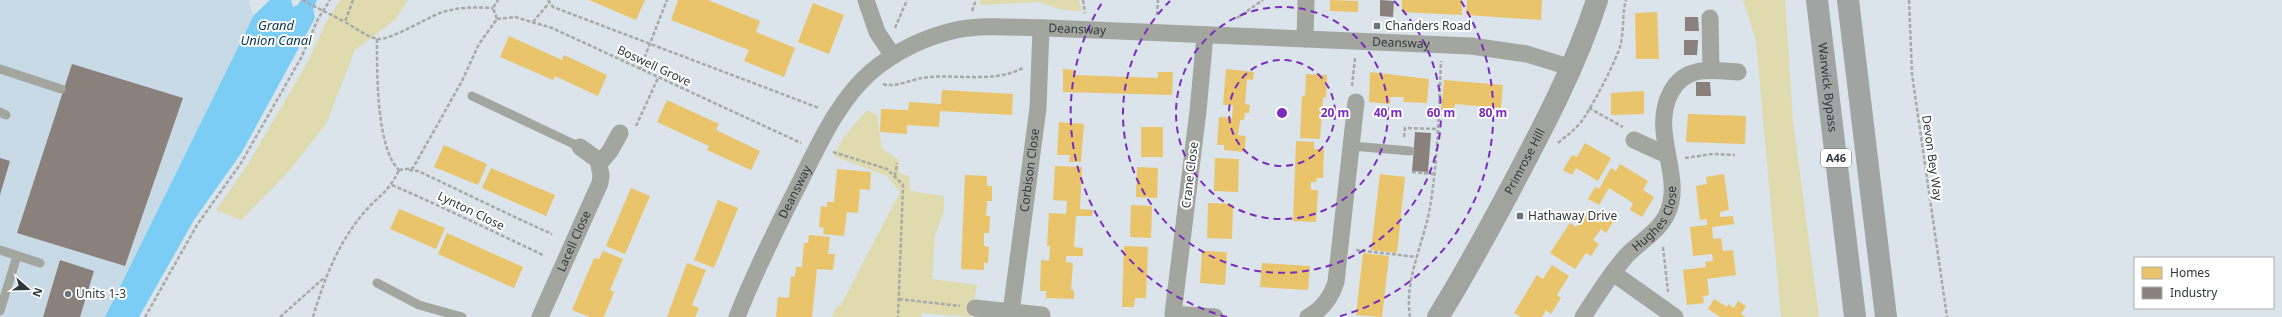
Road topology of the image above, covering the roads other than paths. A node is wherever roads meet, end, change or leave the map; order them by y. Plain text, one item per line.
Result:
1 (866, 0) edge
2 (1306, 0) edge
3 (1597, 0) edge
4 (1817, 0) edge
5 (1848, 0) edge
6 (1710, 18) dead end
7 (1041, 28) junction
8 (1205, 35) junction
9 (1305, 39) junction
10 (893, 56) junction
11 (1572, 68) junction
12 (0, 69) edge
13 (1711, 70) junction
14 (1738, 72) dead end
15 (61, 89) dead end
16 (472, 96) dead end
17 (1356, 102) road end
18 (620, 133) dead end
19 (1630, 134) road end
20 (1352, 146) junction
21 (580, 147) joint
22 (1407, 150) road end
23 (1667, 155) junction
24 (599, 164) junction
25 (0, 250) edge
26 (17, 256) junction
27 (40, 263) dead end
28 (1613, 273) junction
29 (377, 283) dead end
30 (975, 308) road end
31 (0, 311) edge
32 (1011, 312) junction
33 (1042, 315) dead end
34 (1172, 315) edge
35 (462, 317) edge
36 (540, 317) edge
37 (737, 317) edge
38 (1215, 317) edge
39 (1308, 317) edge
40 (1438, 317) edge
41 (1583, 317) edge
42 (1675, 317) edge
43 (1855, 317) edge
44 (1886, 317) edge

1 - 10 street
2 - 9 street
3 - 11 street, Primrose Hill
4 - 43 highway, Warwick Bypass / A46
5 - 44 highway, A46
6 - 13 street
7 - 8 street, Deansway
7 - 10 street, Deansway
7 - 32 street, Corbison Close
8 - 9 street, Deansway
8 - 34 street, Crane Close
9 - 11 street, Deansway
10 - 37 street, Deansway
11 - 40 street, Primrose Hill
12 - 15 lane
13 - 14 street, Hughes Close
13 - 23 street, Hughes Close
16 - 21 lane
17 - 20 street
18 - 24 street
19 - 23 street
20 - 22 lane
20 - 39 street
21 - 24 street
23 - 28 street, Hughes Close
24 - 36 street, Lacell Close
25 - 26 lane
26 - 27 lane
26 - 31 lane
28 - 41 street, Hughes Close
28 - 42 street
29 - 35 lane
30 - 32 street
32 - 33 street
34 - 38 street, Crane Close

